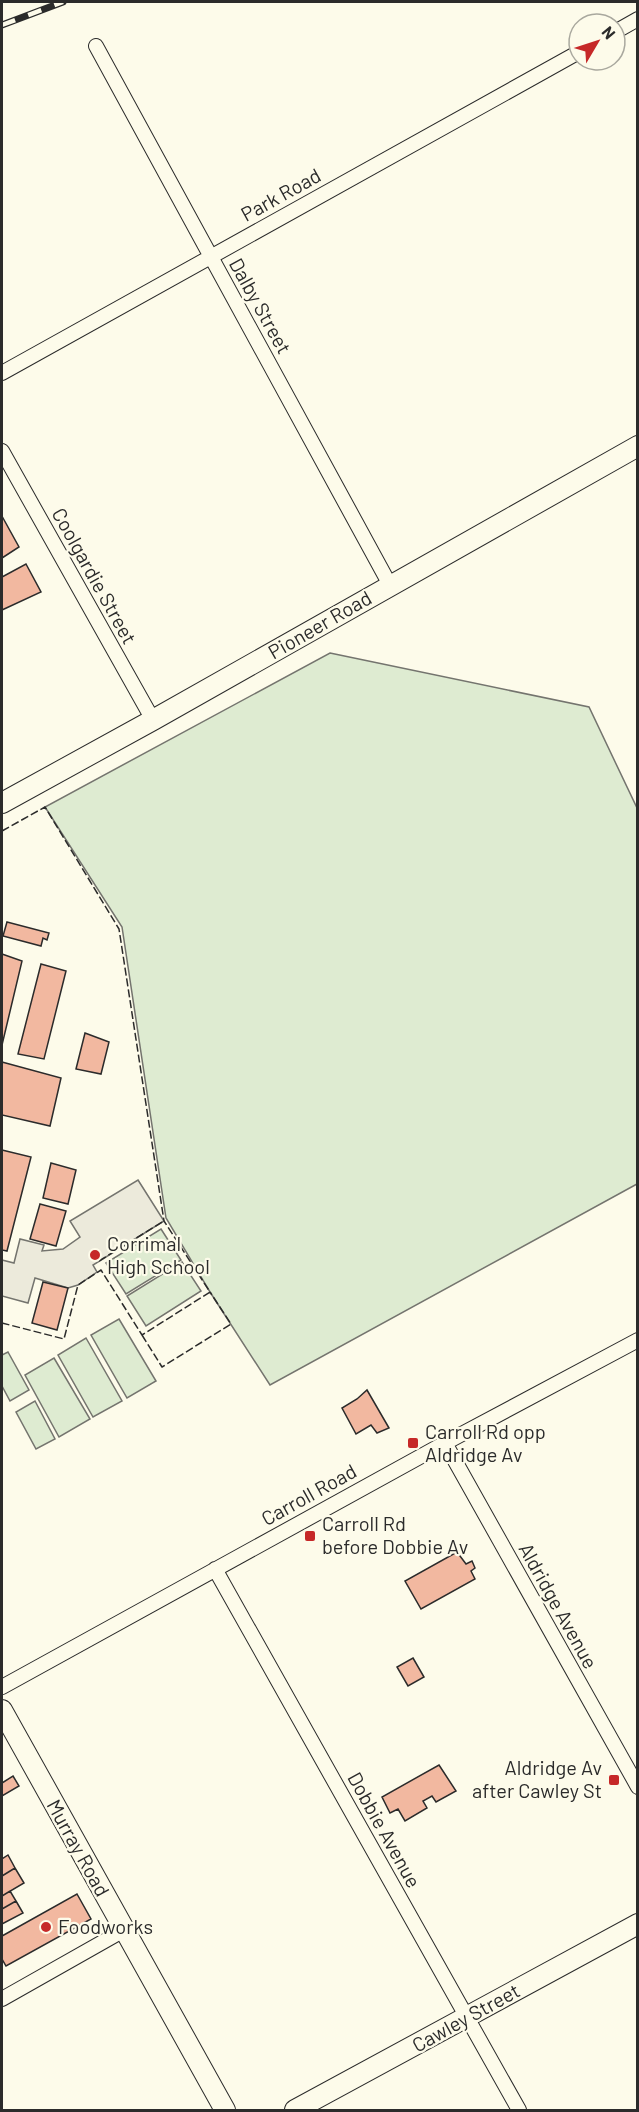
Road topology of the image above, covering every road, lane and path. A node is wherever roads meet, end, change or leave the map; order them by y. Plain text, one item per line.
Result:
1 (96, 46) dead end
2 (567, 59) edge
3 (211, 256) junction
4 (2, 373) edge
5 (638, 446) edge
6 (2, 451) edge
7 (390, 585) junction
8 (153, 720) junction
9 (2, 803) edge
10 (638, 1340) edge
11 (445, 1443) junction
12 (215, 1569) junction
13 (2, 1687) edge
14 (3, 1716) edge
15 (638, 1787) edge
16 (638, 1924) edge
17 (124, 1930) junction
18 (2, 1999) edge
19 (467, 2018) junction
20 (225, 2110) edge
21 (295, 2110) edge
22 (519, 2110) edge

1 - 3 street, Dalby Street
2 - 3 street, Park Road
3 - 4 street, Park Road
3 - 7 street, Dalby Street
5 - 7 main road, Pioneer Road
6 - 8 street, Coolgardie Street
7 - 8 main road, Pioneer Road
8 - 9 main road, Pioneer Road
10 - 11 street, Carroll Road
11 - 12 street, Carroll Road
11 - 15 street, Aldridge Avenue
12 - 13 street, Carroll Road
12 - 19 street, Dobbie Avenue
14 - 17 main road, Murray Road
16 - 19 main road, Cawley Street
17 - 18 street
17 - 20 main road, Murray Road
19 - 21 main road, Cawley Street
19 - 22 street, Dobbie Avenue

